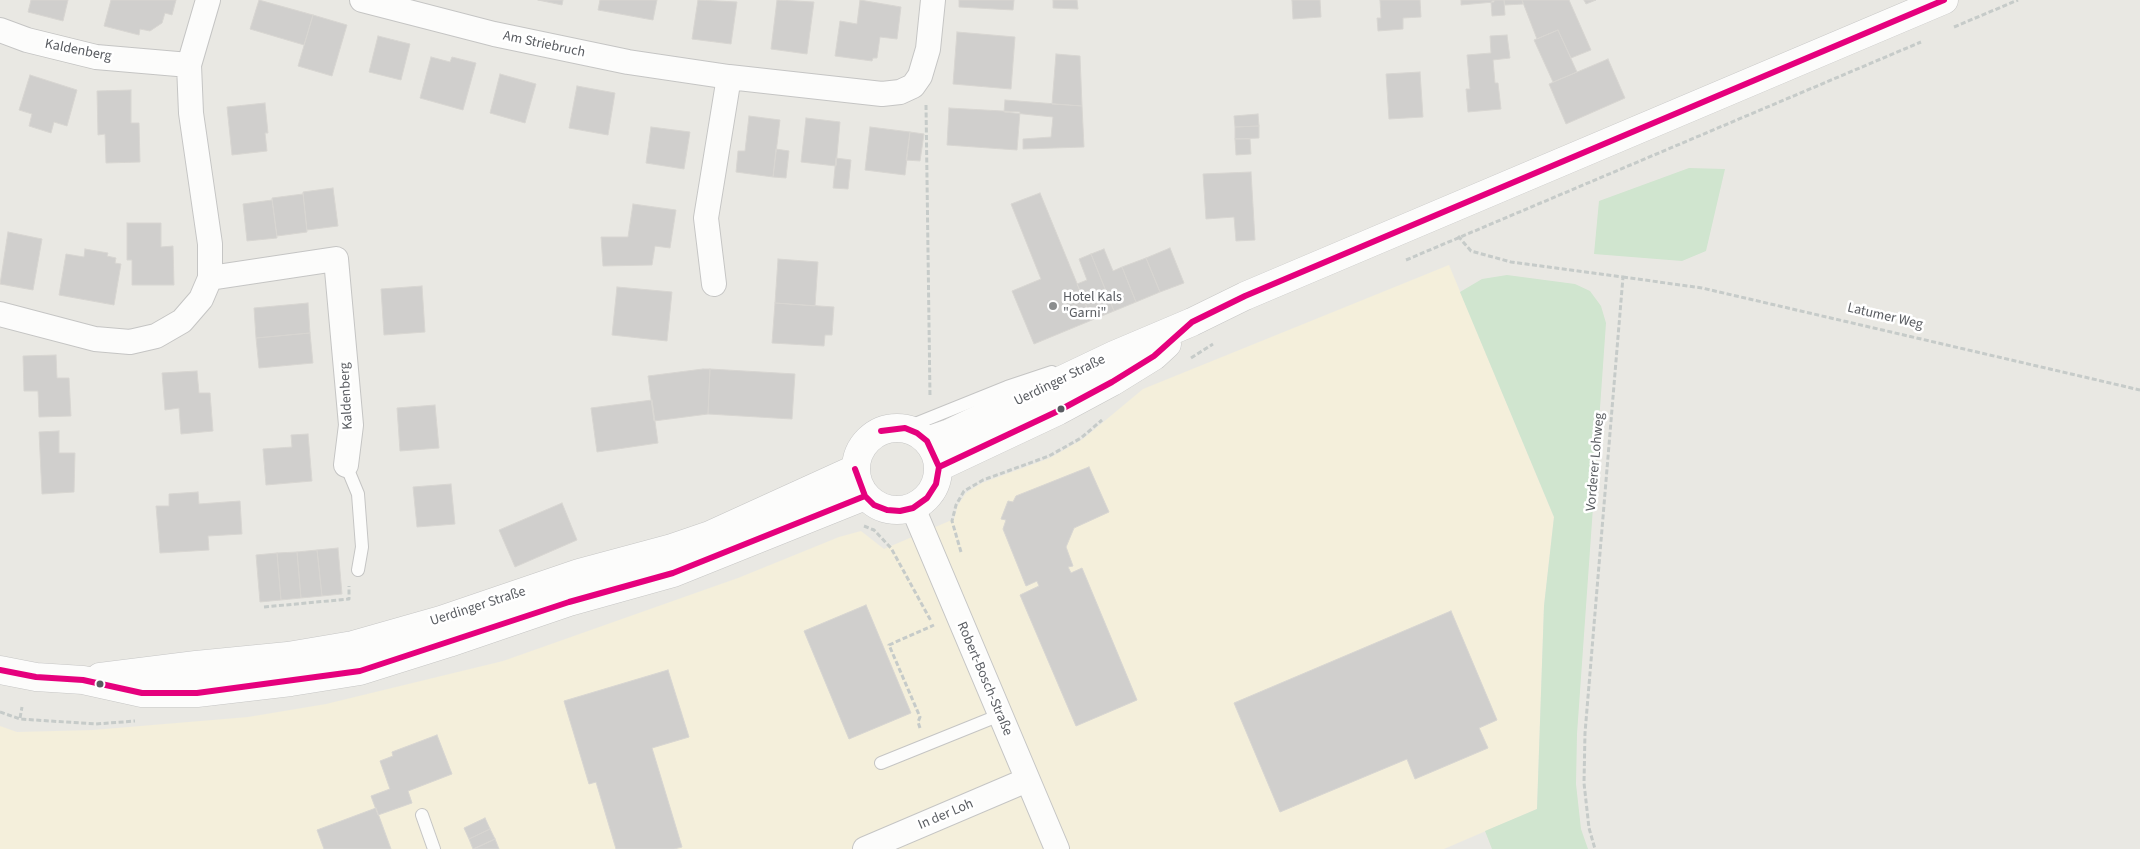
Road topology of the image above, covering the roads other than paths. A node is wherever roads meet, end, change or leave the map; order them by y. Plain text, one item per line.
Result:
1 (208, 0) edge
2 (362, 0) edge
3 (933, 0) edge
4 (1944, 0) edge
5 (395, 5) edge
6 (0, 30) edge
7 (189, 65) junction
8 (729, 77) junction
9 (210, 278) junction
10 (714, 284) dead end
11 (0, 314) edge
12 (1192, 322) junction
13 (923, 429) junction
14 (346, 465) joint
15 (939, 467) junction
16 (855, 469) junction
17 (865, 496) junction
18 (913, 508) junction
19 (358, 570) road end
20 (0, 670) edge
21 (83, 680) junction
22 (1000, 715) junction
23 (881, 763) dead end
24 (1023, 770) junction
25 (422, 815) dead end
26 (434, 849) edge
27 (865, 849) edge
28 (1057, 849) edge

1 - 7 street
2 - 5 street, Am Striebruch
3 - 8 street, Am Striebruch
4 - 12 street, Uerdinger Straße
5 - 8 street, Am Striebruch
6 - 7 street, Kaldenberg
7 - 9 street
8 - 10 street
9 - 11 street
9 - 14 street, Kaldenberg
12 - 13 street, Uerdinger Straße
12 - 15 street, Uerdinger Straße
13 - 15 street
13 - 16 street, Uerdinger Straße
14 - 19 lane, Kaldenberg
15 - 18 street
16 - 17 street
16 - 21 street, Uerdinger Straße
17 - 18 street
17 - 21 street, Uerdinger Straße
18 - 22 street, Robert-Bosch-Straße
20 - 21 street, Uerdinger Straße
22 - 23 lane
22 - 24 street, Robert-Bosch-Straße
24 - 27 street, In der Loh
24 - 28 street, Robert-Bosch-Straße
25 - 26 lane

